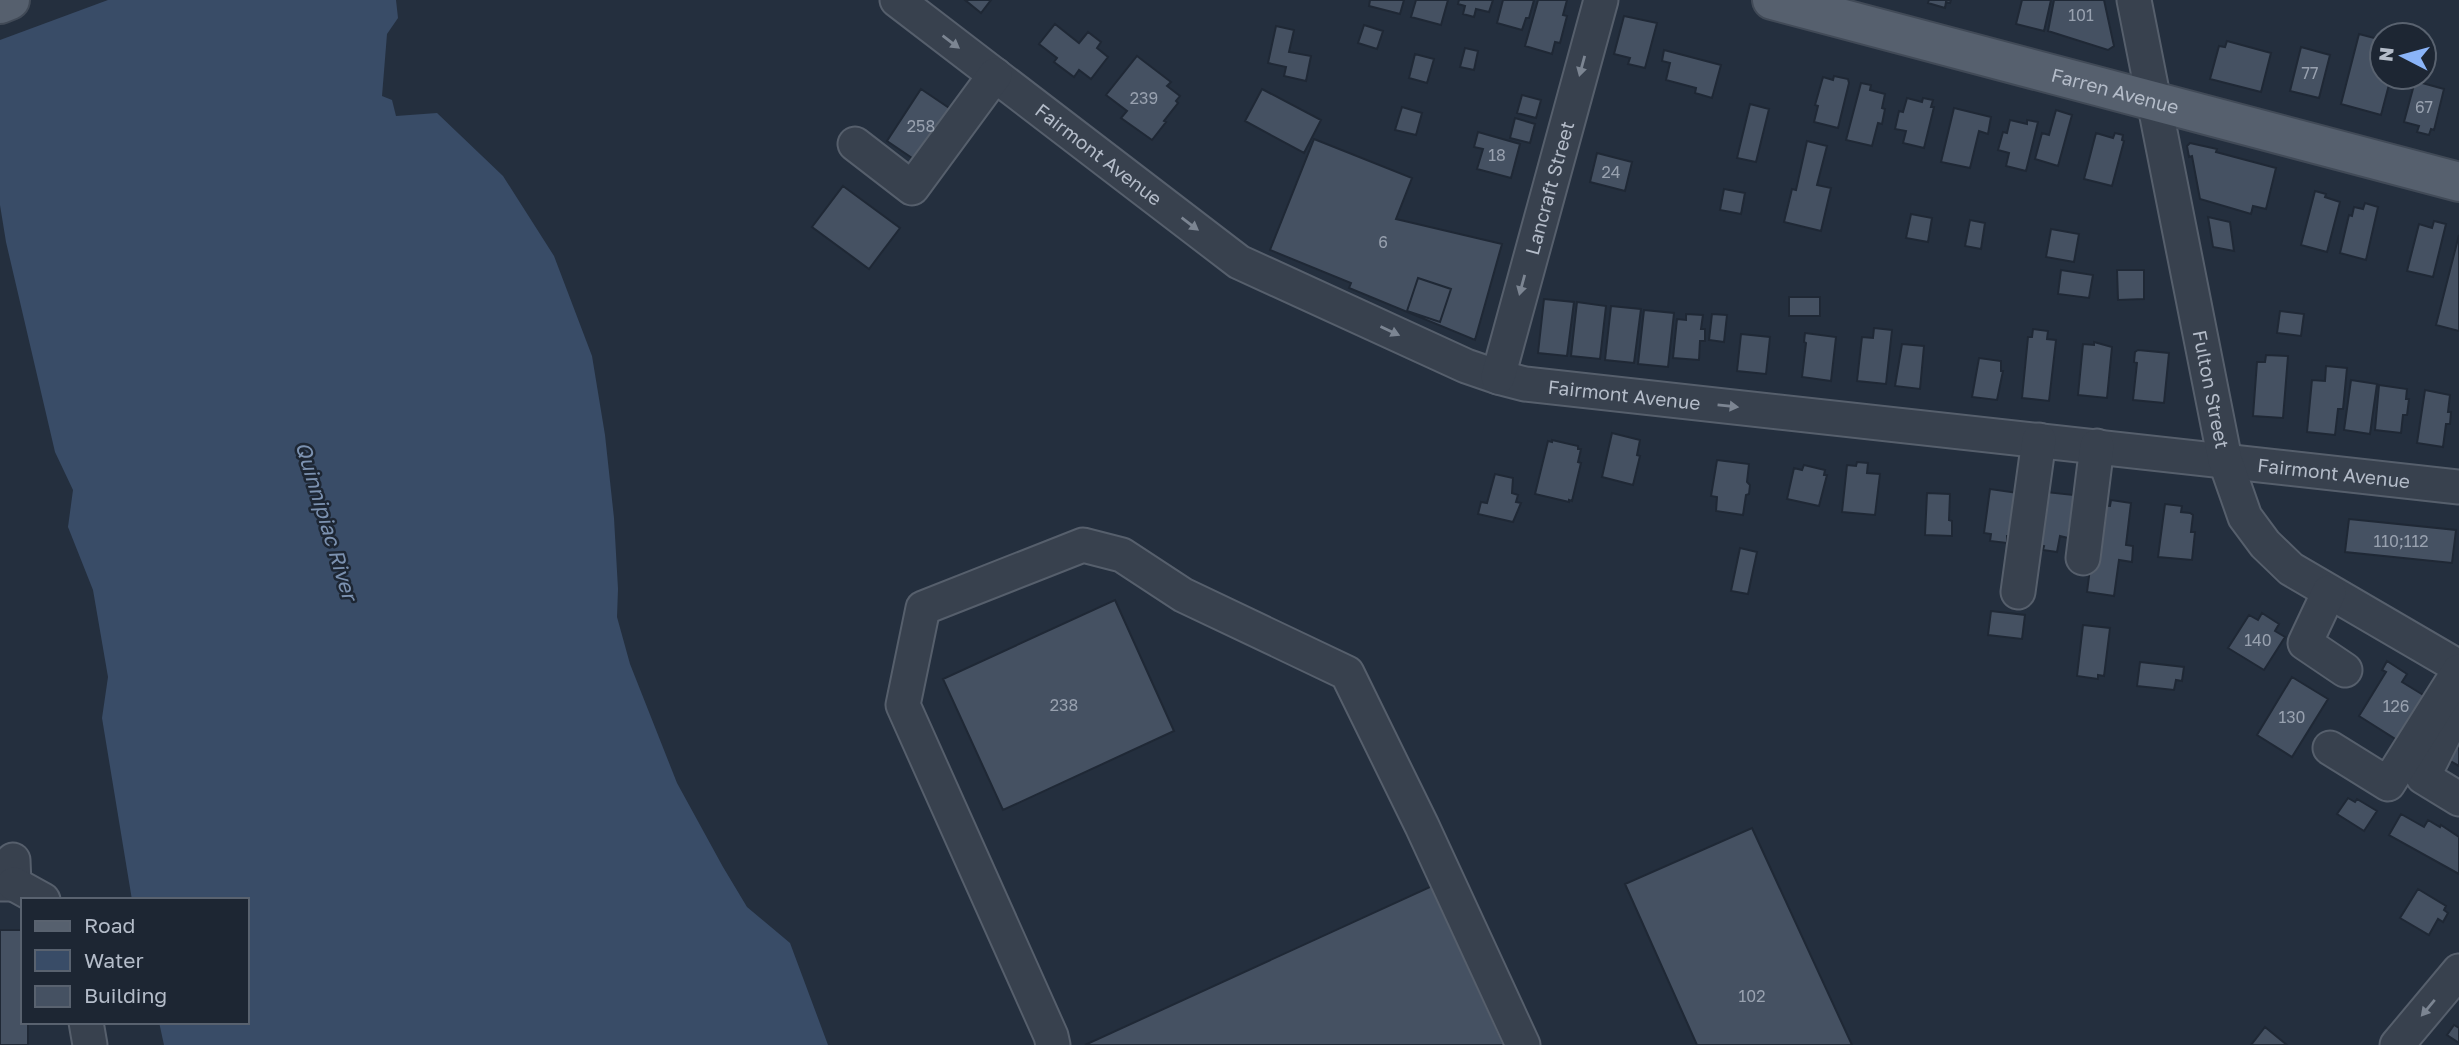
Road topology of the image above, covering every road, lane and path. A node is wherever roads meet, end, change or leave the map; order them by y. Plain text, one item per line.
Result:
1 (10, 0) edge
2 (897, 0) edge
3 (1601, 0) edge
4 (1772, 0) edge
5 (2134, 0) edge
6 (0, 4) edge
7 (995, 75) junction
8 (2154, 102) junction
9 (855, 145) dead end
10 (2459, 182) edge
11 (1498, 377) junction
12 (2039, 440) junction
13 (2097, 446) junction
14 (2225, 460) junction
15 (2459, 487) edge
16 (2083, 558) dead end
17 (2018, 592) dead end
18 (2329, 592) junction
19 (2459, 669) edge
20 (2345, 670) dead end
21 (2459, 704) edge
22 (2330, 748) dead end
23 (2459, 799) edge
24 (9, 876) edge
25 (41, 898) edge
26 (2459, 971) edge
27 (86, 1024) edge
28 (90, 1045) edge
29 (1053, 1045) edge
30 (1523, 1045) edge
31 (2397, 1045) edge

1 - 6 main road
2 -> 7 street, Fairmont Avenue
3 -> 11 street, Lancraft Street
4 - 8 main road, Farren Avenue
5 - 8 street, Fulton Street
7 - 9 street
7 -> 11 street, Fairmont Avenue
8 - 10 main road, Farren Avenue
8 - 14 street, Fulton Street
11 -> 12 street, Fairmont Avenue
12 - 13 street, Fairmont Avenue
12 - 17 street
13 - 14 street, Fairmont Avenue
13 - 16 street
14 - 15 street, Fairmont Avenue
14 - 18 street, Fulton Street
18 - 19 street, Fulton Street
18 - 20 street
19 - 22 street
21 - 23 street
24 - 25 street
26 -> 31 street
27 - 28 street
29 - 30 street

